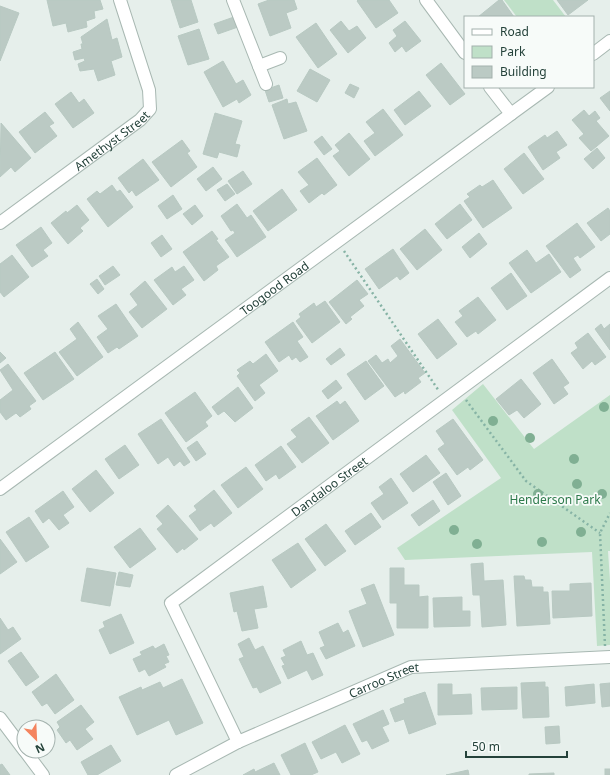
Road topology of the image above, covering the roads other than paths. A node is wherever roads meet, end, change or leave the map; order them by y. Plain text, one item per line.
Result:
1 (120, 0) edge
2 (233, 0) edge
3 (426, 0) edge
4 (610, 41) edge
5 (464, 52) edge
6 (594, 53) edge
7 (280, 58) dead end
8 (259, 66) junction
9 (266, 84) dead end
10 (491, 88) edge
11 (547, 88) edge
12 (511, 114) junction
13 (0, 223) edge
14 (610, 278) edge
15 (0, 489) edge
16 (608, 657) edge
17 (1, 721) edge
18 (16, 741) edge
19 (238, 742) junction
20 (30, 759) edge
21 (43, 775) edge
22 (176, 775) edge

1 - 13 street, Amethyst Street
2 - 8 street
3 - 5 street
4 - 6 street
7 - 8 street
8 - 9 street
10 - 12 street
11 - 12 street, Toogood Road
12 - 15 street, Toogood Road
14 - 19 street, Dandaloo Street
16 - 19 street, Carroo Street
17 - 18 street
19 - 22 street, Carroo Street
20 - 21 street

